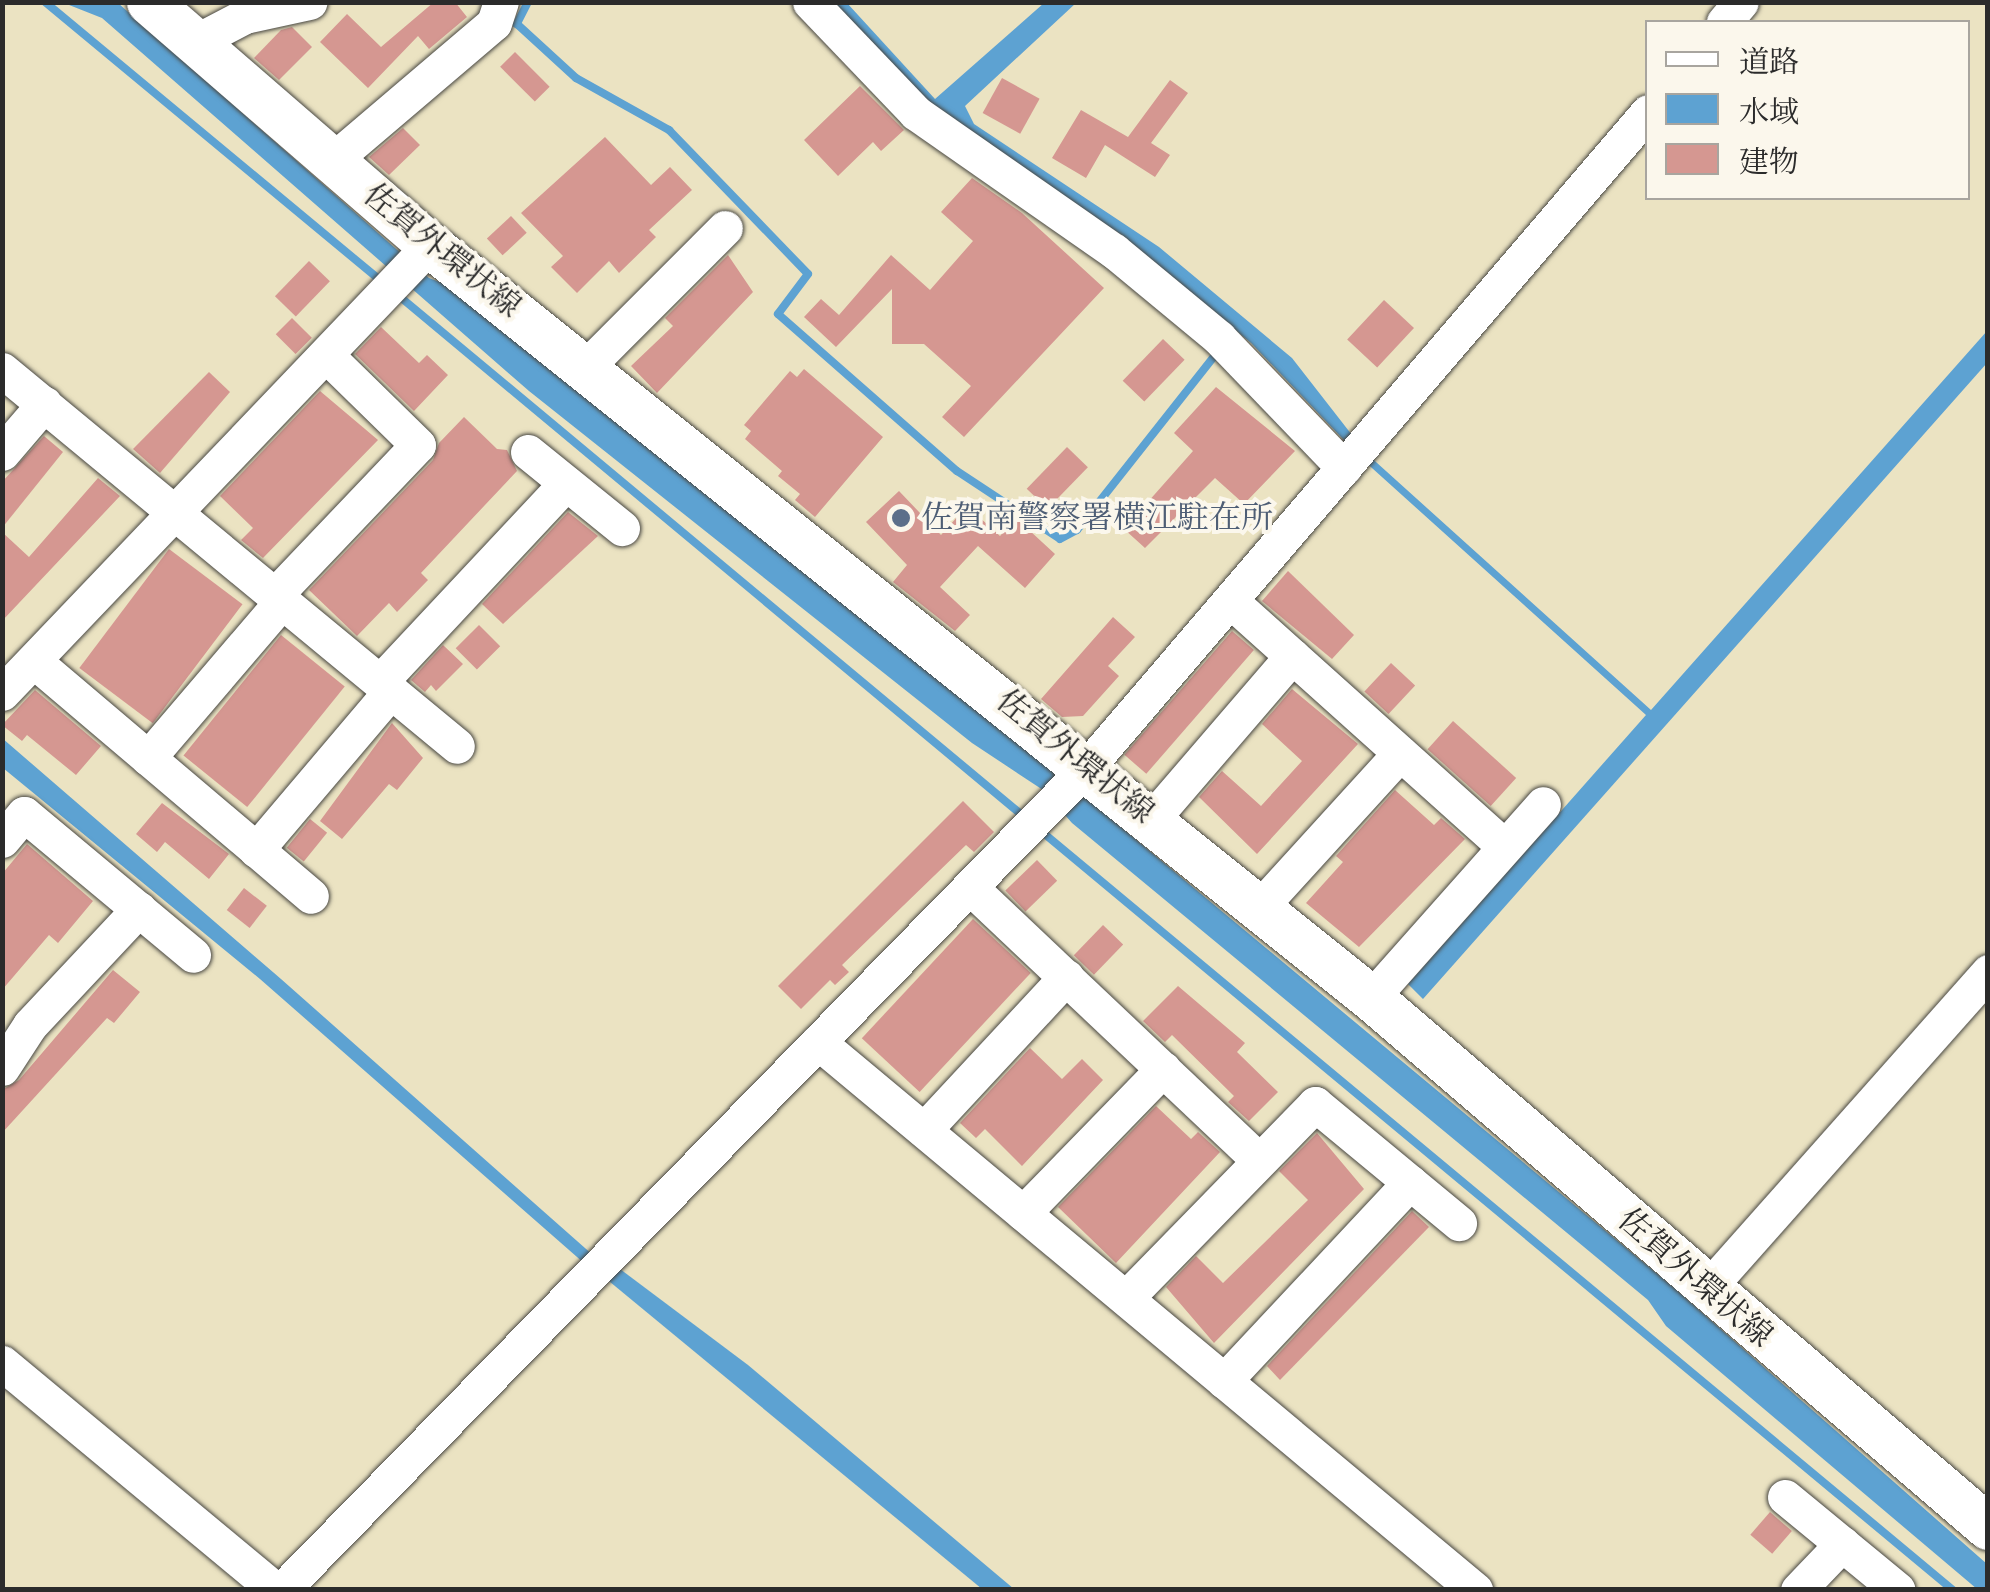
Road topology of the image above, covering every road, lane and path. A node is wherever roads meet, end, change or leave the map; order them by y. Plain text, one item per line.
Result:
1 (149, 2) edge
2 (309, 2) edge
3 (501, 2) edge
4 (810, 2) edge
5 (197, 41) junction
6 (1645, 116) edge
7 (333, 160) junction
8 (725, 228) dead end
9 (415, 262) junction
10 (327, 356) junction
11 (586, 366) junction
12 (2, 370) edge
13 (44, 404) junction
14 (528, 452) dead end
15 (2, 453) edge
16 (1354, 457) junction
17 (566, 483) junction
18 (176, 513) junction
19 (622, 528) dead end
20 (278, 598) junction
21 (1233, 603) junction
22 (1292, 656) junction
23 (34, 661) junction
24 (385, 686) junction
25 (2, 693) edge
26 (457, 746) dead end
27 (1400, 752) junction
28 (148, 758) junction
29 (1084, 770) junction
30 (1542, 804) dead end
31 (1152, 819) junction
32 (2, 840) edge
33 (1506, 847) junction
34 (256, 850) junction
35 (971, 888) junction
36 (311, 896) dead end
37 (1260, 907) junction
38 (138, 910) junction
39 (193, 955) dead end
40 (1988, 972) edge
41 (1066, 977) junction
42 (1371, 998) junction
43 (818, 1042) junction
44 (2, 1068) edge
45 (1163, 1069) junction
46 (924, 1130) junction
47 (1259, 1160) junction
48 (1410, 1182) junction
49 (1023, 1213) junction
50 (1460, 1222) dead end
51 (1707, 1289) junction
52 (1126, 1298) junction
53 (2, 1362) edge
54 (1224, 1381) junction
55 (1785, 1498) dead end
56 (1988, 1527) edge
57 (1842, 1544) junction
58 (279, 1590) edge
59 (1474, 1590) edge
60 (1798, 1590) edge
61 (1898, 1590) edge

1 - 5 main road, 佐賀外環状線
2 - 5 street
3 - 7 street
4 - 16 street
5 - 7 main road, 佐賀外環状線
6 - 16 street
7 - 9 main road, 佐賀外環状線
8 - 11 street
9 - 10 street
9 - 11 main road, 佐賀外環状線
10 - 18 street
10 - 20 street
11 - 29 main road, 佐賀外環状線
12 - 13 street
13 - 15 street
13 - 18 street
14 - 17 street
16 - 21 street
17 - 19 street
17 - 24 street
18 - 20 street
18 - 23 street
20 - 24 street
20 - 28 street
21 - 22 street
21 - 29 street
22 - 27 street
22 - 31 street
23 - 25 street
23 - 28 street
24 - 26 street
24 - 34 street
27 - 33 street
27 - 37 street
28 - 34 street
29 - 31 main road, 佐賀外環状線
29 - 35 street
30 - 33 street
31 - 37 main road, 佐賀外環状線
32 - 38 street
33 - 42 street
34 - 36 street
35 - 41 street
35 - 43 street
37 - 42 main road, 佐賀外環状線
38 - 39 street
38 - 44 street
40 - 51 street
41 - 45 street
41 - 46 street
42 - 51 main road, 佐賀外環状線
43 - 46 street
43 - 58 street
45 - 47 street
45 - 49 street
46 - 49 street
47 - 48 street
47 - 52 street
48 - 50 street
48 - 54 street
49 - 52 street
51 - 56 main road, 佐賀外環状線
52 - 54 street
53 - 58 street
54 - 59 street
55 - 57 street
57 - 60 street
57 - 61 street

